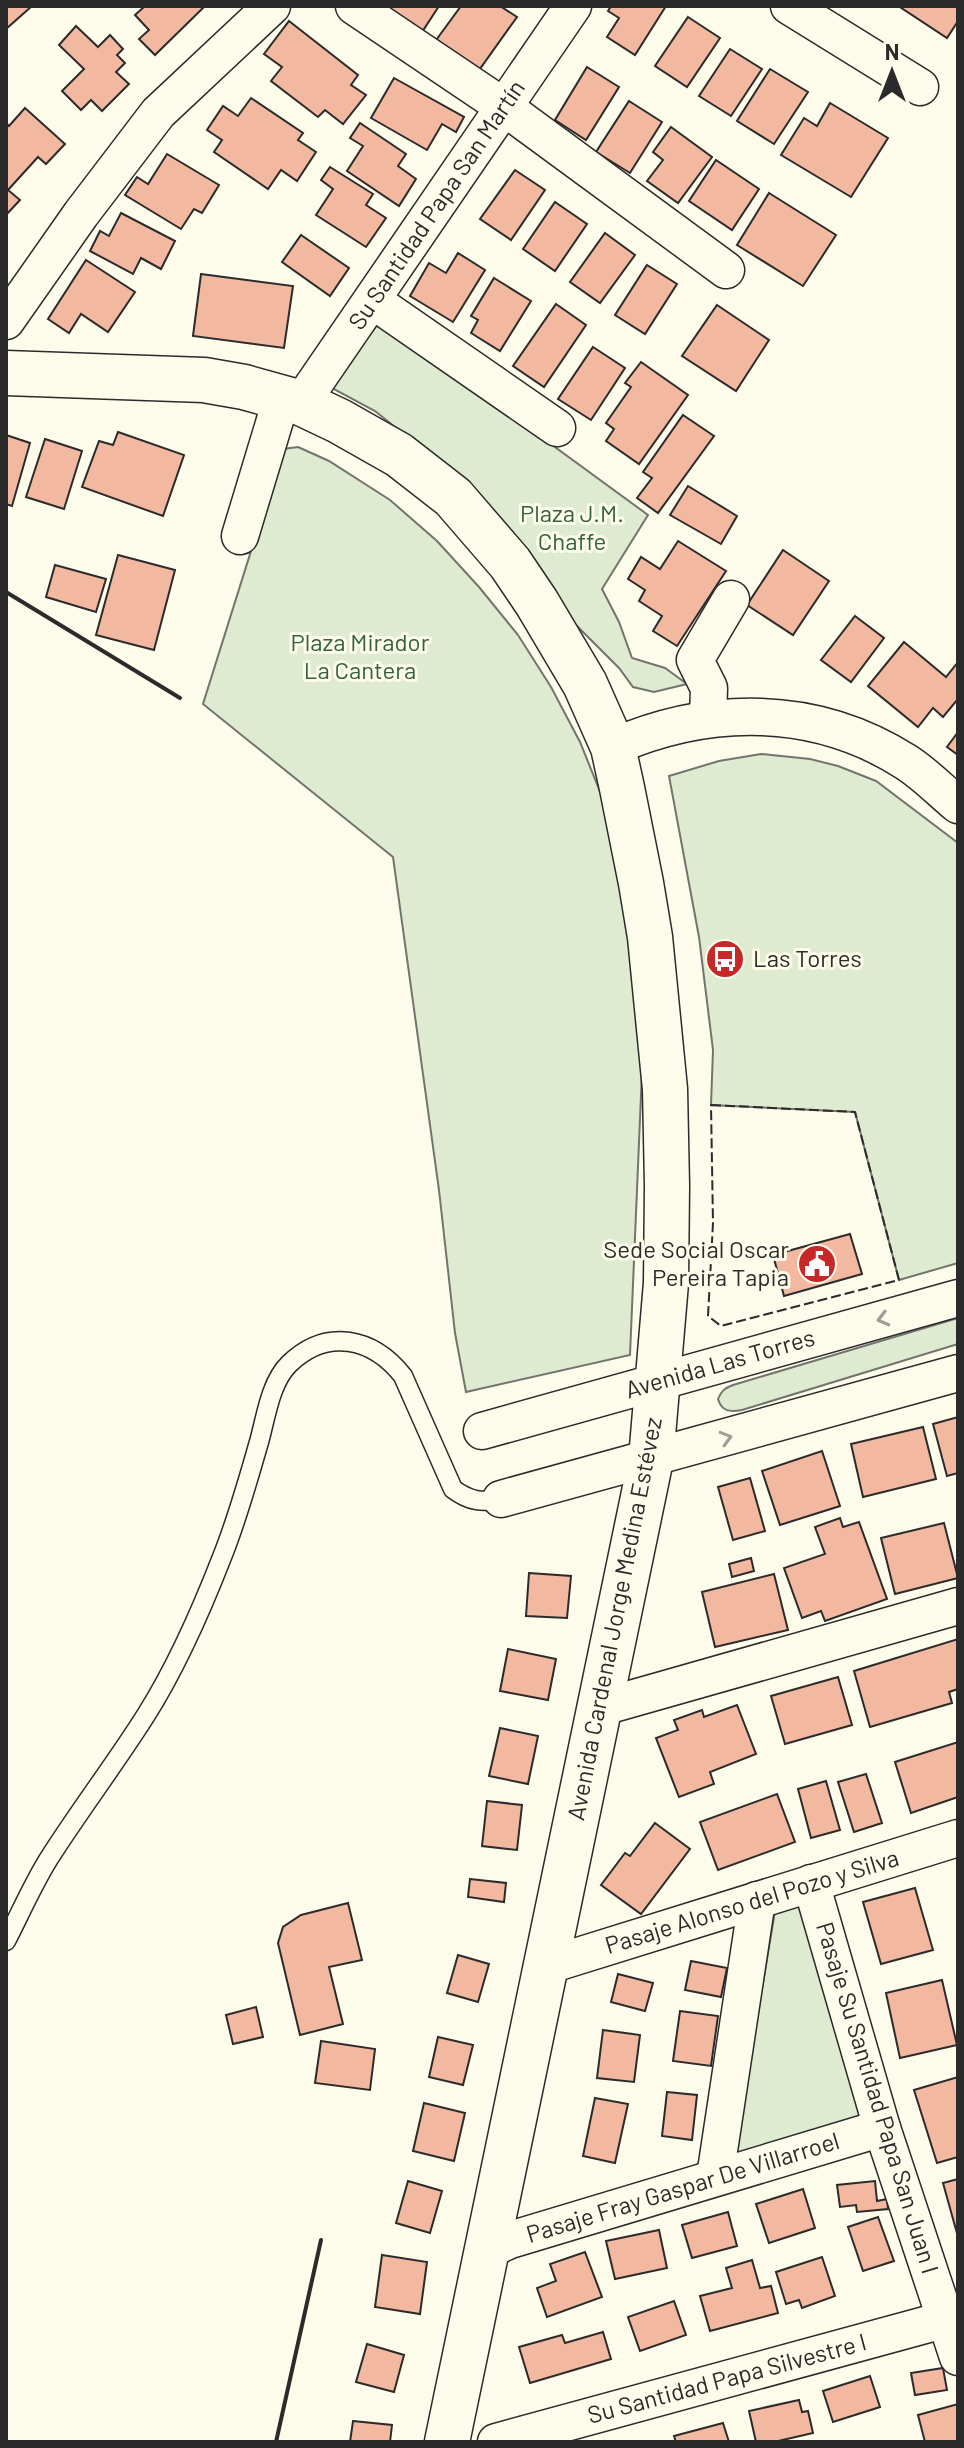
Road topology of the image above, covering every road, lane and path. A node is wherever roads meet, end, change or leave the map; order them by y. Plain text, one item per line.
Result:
1 (272, 6) edge
2 (354, 6) edge
3 (573, 6) edge
4 (789, 6) edge
5 (920, 87) dead end
6 (504, 107) junction
7 (726, 270) dead end
8 (372, 300) junction
9 (6, 321) edge
10 (6, 373) edge
11 (292, 400) junction
12 (557, 428) dead end
13 (240, 536) dead end
14 (731, 599) dead end
15 (708, 718) junction
16 (613, 747) junction
17 (958, 805) edge
18 (958, 1298) edge
19 (958, 1373) edge
20 (659, 1380) junction
21 (482, 1431) dead end
22 (651, 1459) junction
23 (501, 1499) joint
24 (958, 1606) edge
25 (599, 1708) junction
26 (958, 1838) edge
27 (811, 1883) junction
28 (757, 1900) junction
29 (6, 1941) edge
30 (546, 1966) junction
31 (882, 2128) junction
32 (715, 2177) junction
33 (486, 2251) junction
34 (952, 2318) edge
35 (958, 2357) edge
36 (447, 2442) edge
37 (496, 2442) edge

1 - 9 street
2 - 6 street
3 - 6 street, Su Santidad Papa San Martín
4 - 5 street
6 - 7 street
6 - 8 street, Su Santidad Papa San Martín
8 - 11 street, Su Santidad Papa San Martín
8 - 12 street
10 - 11 street, Avenida Cardenal Jorge Medina Estévez
11 - 13 street, Su Santidad Papa San Martín
11 - 16 street, Avenida Cardenal Jorge Medina Estévez
14 - 15 street
15 - 16 street
15 - 17 street
16 - 20 street, Avenida Cardenal Jorge Medina Estévez
18 -> 20 street, Avenida Las Torres
22 -> 19 street
20 - 21 street, Avenida Las Torres
20 - 22 street, Avenida Cardenal Jorge Medina Estévez
22 - 23 street
22 - 25 street, Avenida Cardenal Jorge Medina Estévez
23 - 29 lane
24 - 25 street
25 - 30 street, Avenida Cardenal Jorge Medina Estévez
26 - 27 street, Pasaje Alonso del Pozo y Silva
27 - 28 street, Pasaje Alonso del Pozo y Silva
27 - 31 street, Pasaje Su Santidad Papa San Juan I
28 - 30 street, Pasaje Alonso del Pozo y Silva
28 - 32 street
30 - 33 street, Avenida Cardenal Jorge Medina Estévez
31 - 32 street, Pasaje Fray Gaspar De Villarroel
31 - 34 street, Pasaje Su Santidad Papa San Juan I
32 - 33 street, Pasaje Fray Gaspar De Villarroel
33 - 36 street, Avenida Cardenal Jorge Medina Estévez
34 - 35 street, Pasaje Su Santidad Papa San Juan I
34 - 37 street, Su Santidad Papa Silvestre I

